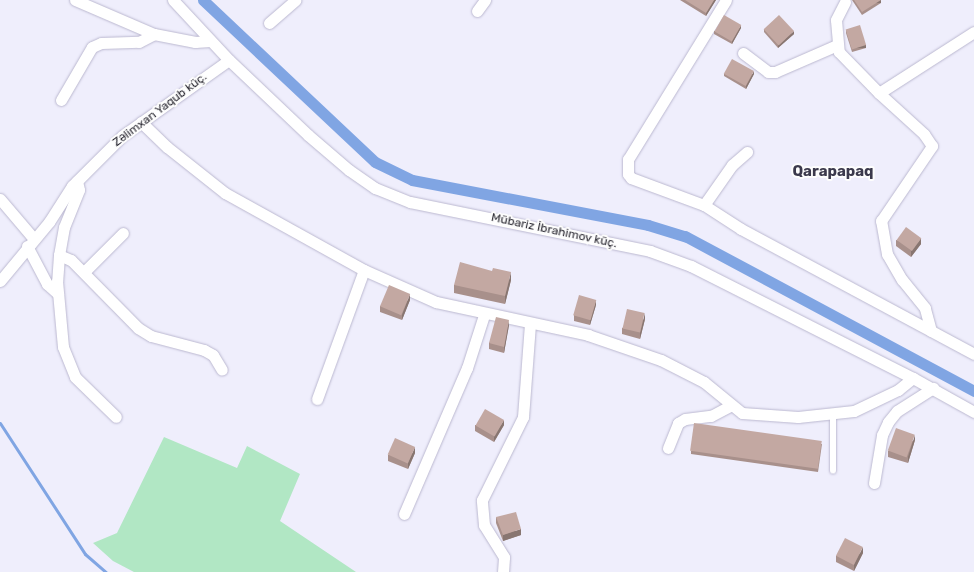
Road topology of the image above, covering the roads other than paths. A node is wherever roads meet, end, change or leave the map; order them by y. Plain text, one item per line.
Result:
1 (75, 0) edge
2 (173, 0) edge
3 (295, 0) edge
4 (485, 0) edge
5 (726, 0) edge
6 (845, 2) dead end
7 (476, 11) dead end
8 (270, 23) dead end
9 (974, 32) edge
10 (154, 34) junction
11 (210, 40) junction
12 (837, 45) junction
13 (743, 53) dead end
14 (229, 60) junction
15 (879, 93) junction
16 (61, 100) dead end
17 (141, 122) junction
18 (747, 152) dead end
19 (77, 181) junction
20 (0, 199) edge
21 (704, 204) junction
22 (123, 234) dead end
23 (30, 242) junction
24 (59, 255) junction
25 (364, 270) junction
26 (84, 272) junction
27 (0, 280) edge
28 (58, 294) junction
29 (484, 315) junction
30 (530, 323) junction
31 (931, 331) junction
32 (974, 354) edge
33 (222, 370) dead end
34 (913, 378) junction
35 (933, 388) junction
36 (317, 399) dead end
37 (730, 406) junction
38 (974, 412) edge
39 (834, 415) junction
40 (116, 417) dead end
41 (668, 448) dead end
42 (834, 471) dead end
43 (874, 483) dead end
44 (404, 514) dead end
45 (503, 572) edge

1 - 10 street
2 - 11 street, Mübariz İbrahimov küç.
3 - 8 street
4 - 7 street
5 - 21 street
6 - 12 street
9 - 15 street
10 - 11 street
10 - 16 street
11 - 14 street, Mübariz İbrahimov küç.
12 - 13 street
12 - 15 street
14 - 17 street, Zəlimxan Yaqub küç.
14 - 34 street, Mübariz İbrahimov küç.
15 - 31 street
17 - 19 street, Zəlimxan Yaqub küç.
17 - 25 street
18 - 21 street
19 - 23 street, Zəlimxan Yaqub küç.
19 - 24 street
20 - 23 street
21 - 31 street
22 - 26 street
23 - 27 street, Zəlimxan Yaqub küç.
23 - 28 street
24 - 26 street
24 - 28 street
25 - 29 street
25 - 36 street
26 - 33 street
28 - 40 street
29 - 30 street
29 - 44 street
30 - 37 street
30 - 45 street
31 - 32 street
34 - 35 street, Mübariz İbrahimov küç.
34 - 39 street
35 - 38 street, Mübariz İbrahimov küç.
35 - 43 street
37 - 39 street
37 - 41 street
39 - 42 lane

